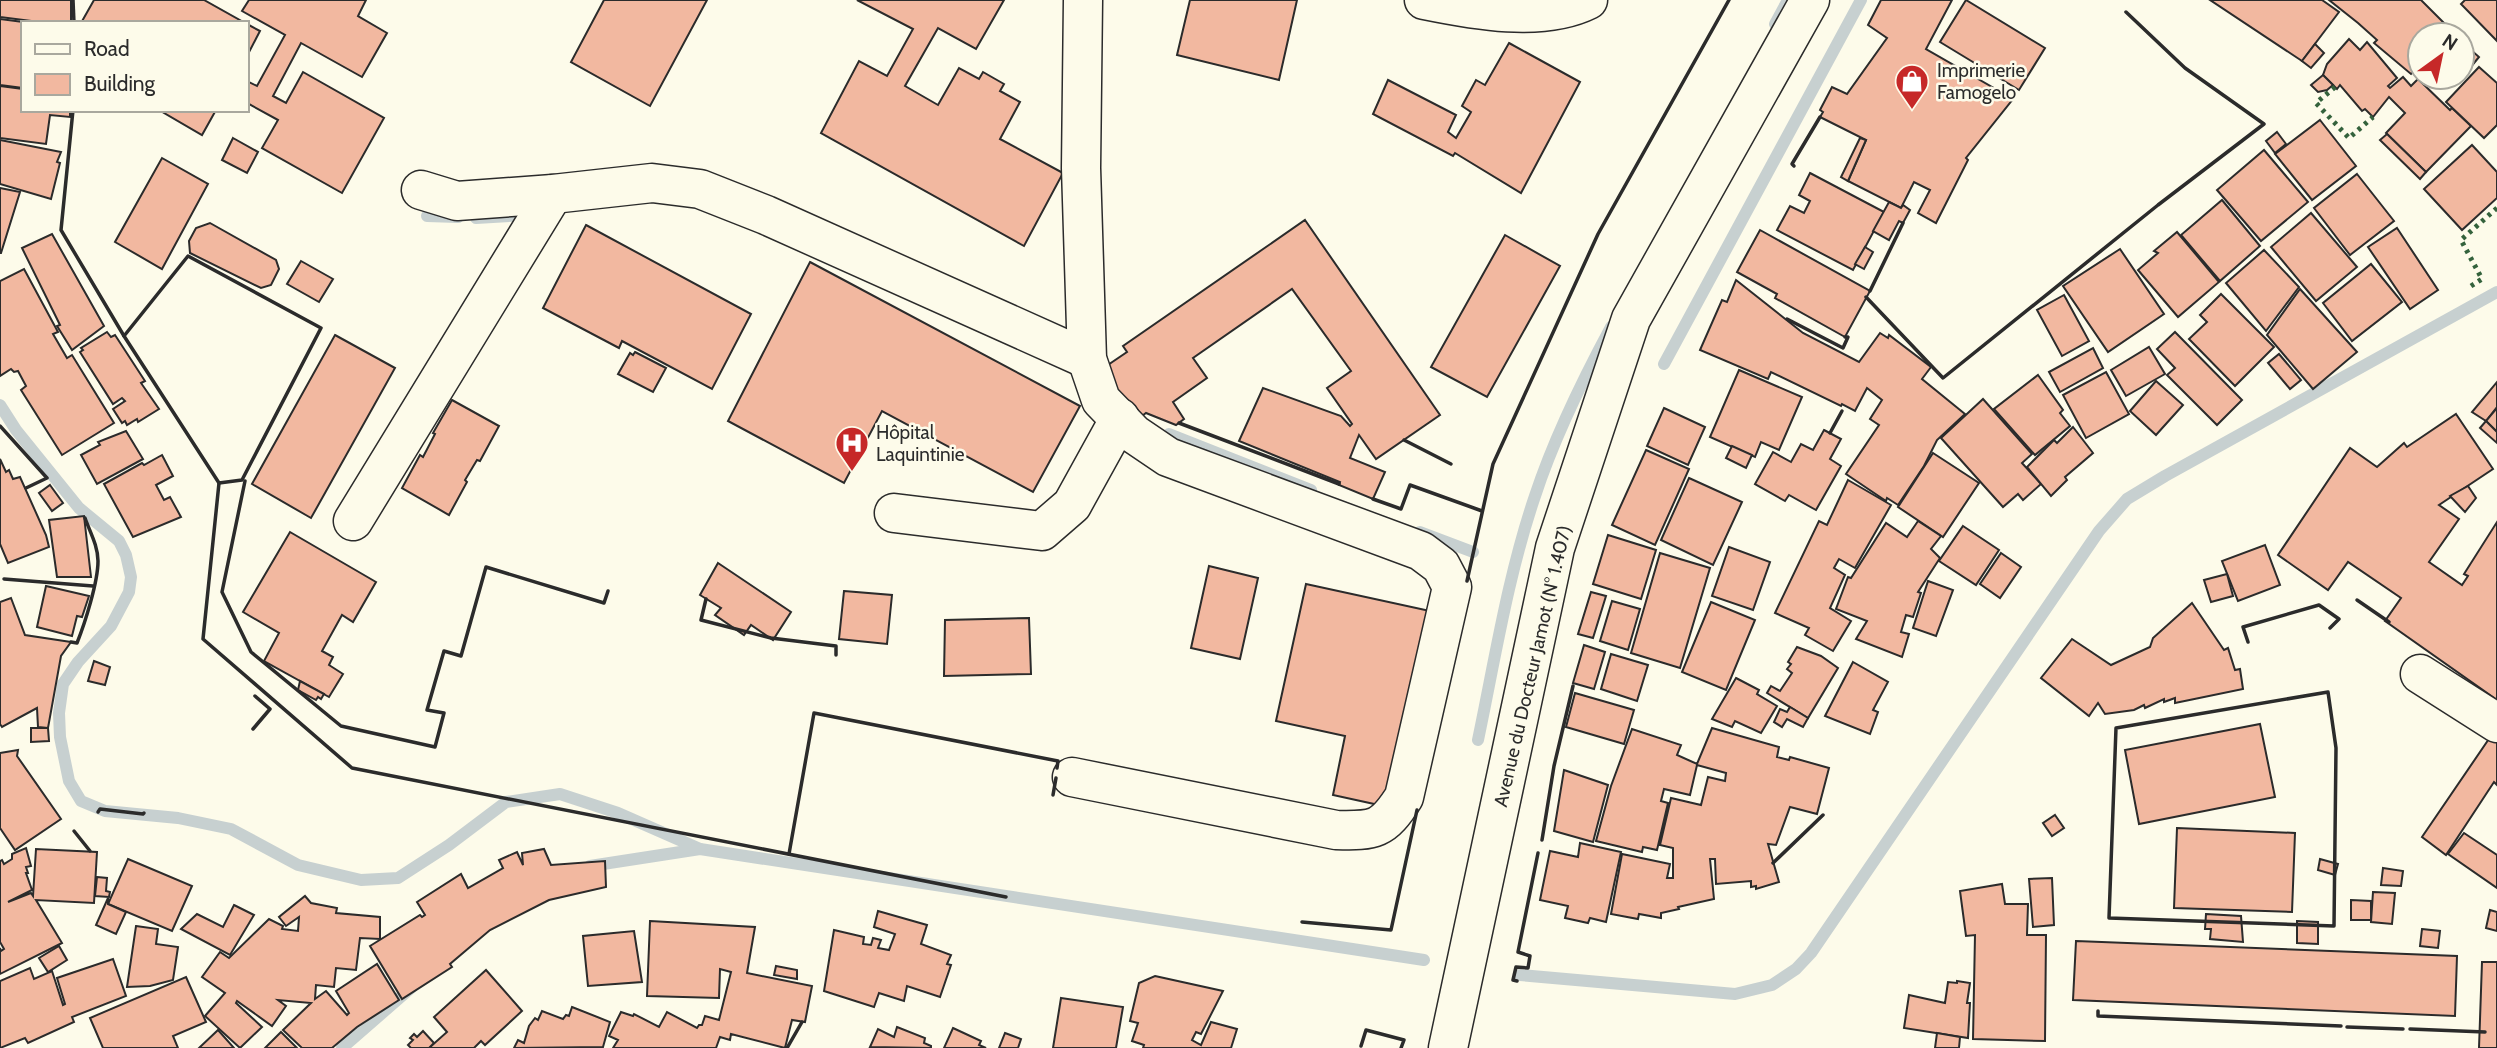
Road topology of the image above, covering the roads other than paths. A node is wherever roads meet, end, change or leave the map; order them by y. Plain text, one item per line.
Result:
1 (1083, 0) edge
2 (1424, 0) edge
3 (1588, 0) edge
4 (1810, 0) edge
5 (421, 190) dead end
6 (553, 194) junction
7 (1087, 359) junction
8 (1120, 418) junction
9 (894, 513) dead end
10 (353, 522) dead end
11 (2420, 674) dead end
12 (2497, 723) edge
13 (1072, 777) dead end
14 (1448, 1048) edge

1 - 7 main road
2 - 3 main road
4 - 14 main road, Avenue du Docteur Jamot (N° 1.407)
5 - 6 main road
6 - 7 main road
6 - 10 main road
7 - 8 main road
8 - 9 main road
8 - 13 main road
11 - 12 main road

